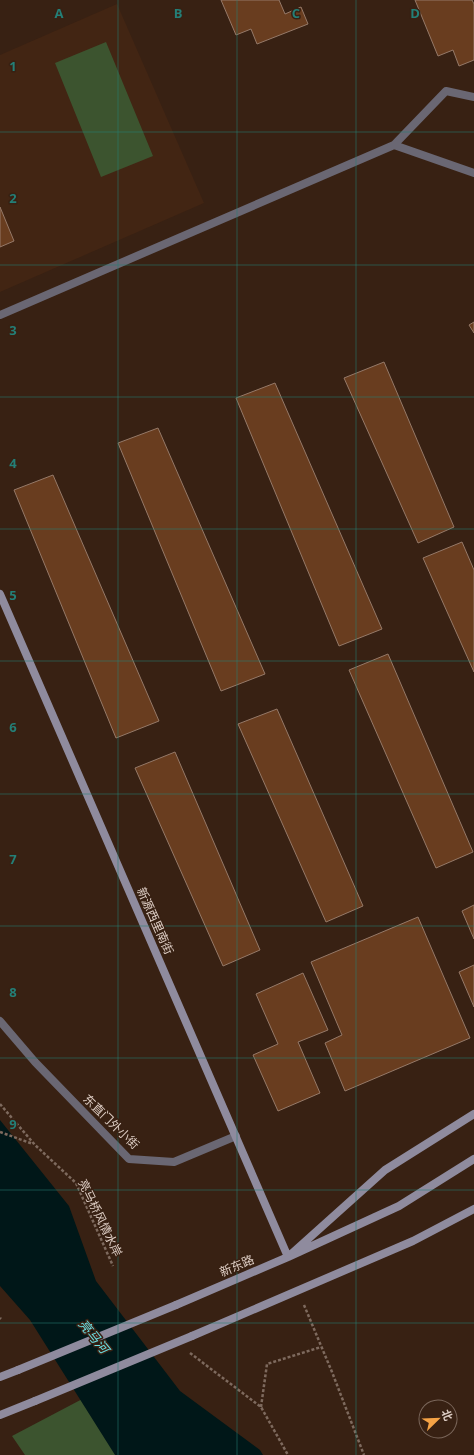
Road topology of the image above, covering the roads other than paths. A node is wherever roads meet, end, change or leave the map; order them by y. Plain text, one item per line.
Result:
1 (474, 97) edge
2 (394, 145) junction
3 (474, 173) edge
4 (0, 315) edge
5 (0, 594) edge
6 (0, 1021) edge
7 (474, 1114) edge
8 (236, 1136) junction
9 (474, 1159) edge
10 (474, 1209) edge
11 (288, 1257) junction
12 (0, 1378) edge
13 (0, 1415) edge

1 - 2 street
2 - 3 street
2 - 4 street
5 - 8 main road, 新源西里南街
6 - 8 street, 东直门外小街
7 - 11 main road
8 - 11 main road, 新源西里南街
9 - 11 main road, 新东路
10 - 13 main road, bridge
11 - 12 main road, 新东路, bridge

